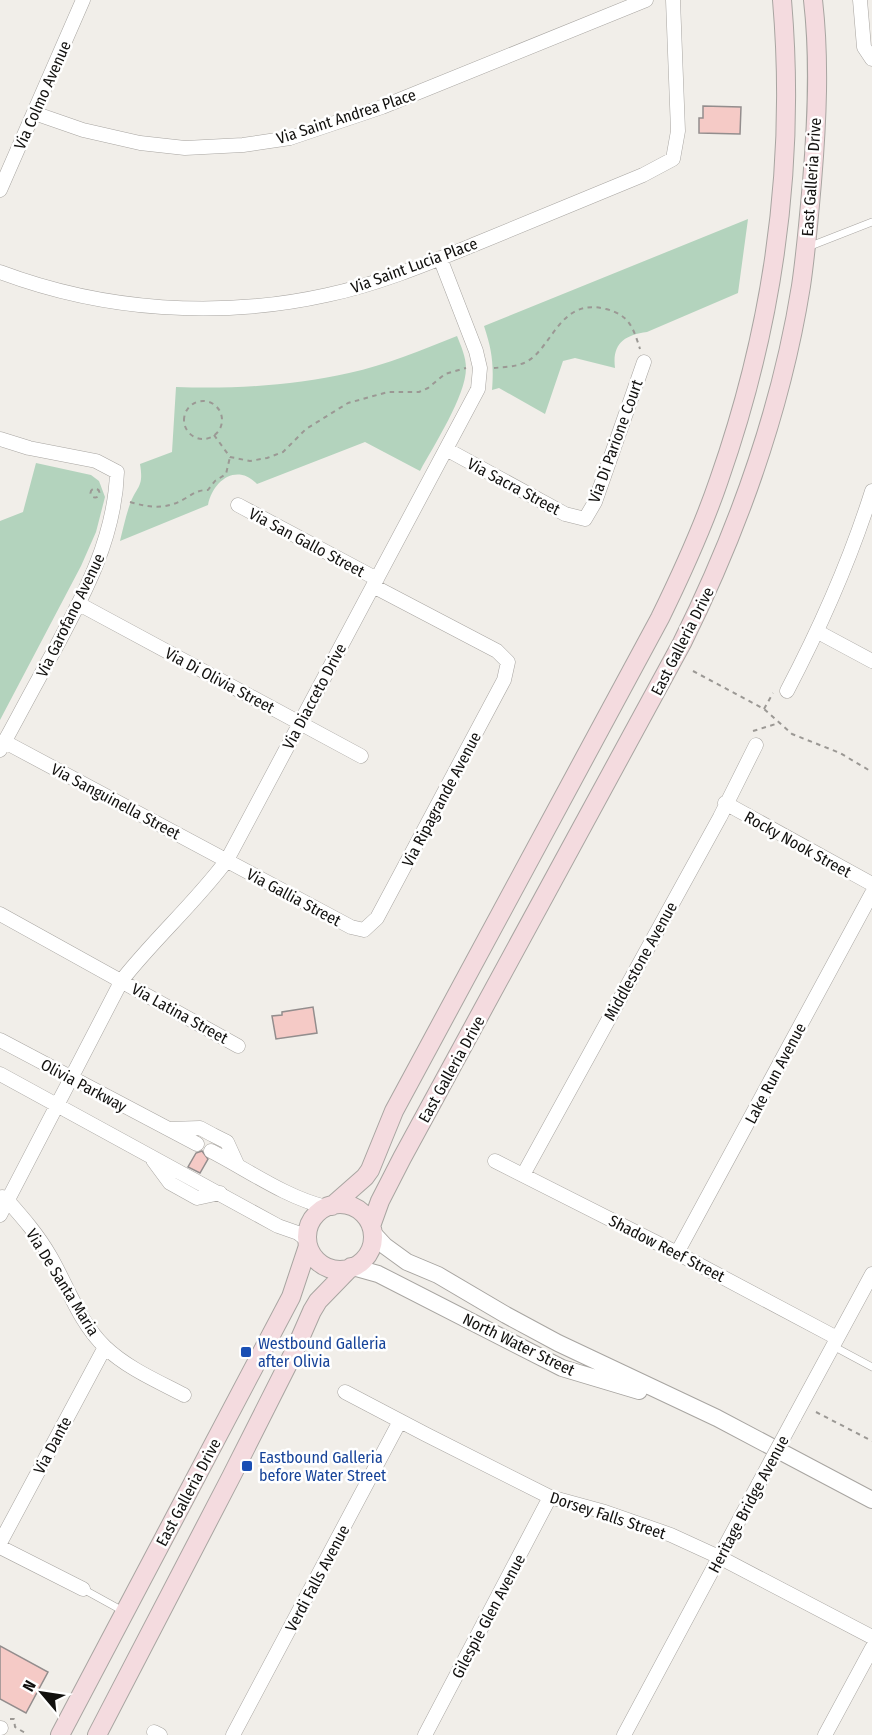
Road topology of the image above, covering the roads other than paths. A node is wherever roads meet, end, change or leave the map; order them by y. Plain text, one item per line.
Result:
1 (83, 0) edge
2 (646, 0) edge
3 (674, 0) edge
4 (782, 0) edge
5 (813, 0) edge
6 (860, 0) edge
7 (871, 58) edge
8 (34, 113) junction
9 (0, 190) edge
10 (872, 222) edge
11 (806, 248) junction
12 (440, 258) junction
13 (0, 272) edge
14 (644, 362) road end
15 (0, 439) edge
16 (446, 449) junction
17 (872, 491) edge
18 (238, 505) dead end
19 (585, 519) joint
20 (375, 582) junction
21 (79, 604) junction
22 (818, 632) junction
23 (872, 661) edge
24 (508, 662) joint
25 (781, 691) road end
26 (300, 723) junction
27 (753, 740) road end
28 (2, 746) edge
29 (361, 756) dead end
30 (725, 803) junction
31 (226, 860) junction
32 (872, 884) edge
33 (872, 893) edge
34 (0, 914) edge
35 (364, 930) joint
36 (122, 980) junction
37 (0, 1040) edge
38 (238, 1046) dead end
39 (0, 1074) edge
40 (71, 1078) junction
41 (57, 1105) junction
42 (168, 1129) junction
43 (197, 1144) dead end
44 (211, 1151) dead end
45 (495, 1161) dead end
46 (237, 1164) junction
47 (523, 1175) junction
48 (4, 1198) edge
49 (329, 1206) junction
50 (0, 1215) edge
51 (371, 1229) junction
52 (308, 1243) junction
53 (677, 1253) junction
54 (352, 1267) junction
55 (872, 1274) edge
56 (835, 1342) junction
57 (105, 1347) junction
58 (872, 1367) edge
59 (345, 1392) dead end
60 (184, 1395) dead end
61 (691, 1407) junction
62 (400, 1421) junction
63 (550, 1497) junction
64 (872, 1500) edge
65 (0, 1545) edge
66 (719, 1557) junction
67 (83, 1589) joint
68 (124, 1612) junction
69 (872, 1636) edge
70 (872, 1648) edge
71 (60, 1735) edge
72 (97, 1735) edge
73 (233, 1735) edge
74 (425, 1735) edge
75 (624, 1735) edge
76 (825, 1735) edge

1 - 8 street, Via Colmo Avenue
2 - 8 street, Via Saint Andrea Place
3 - 12 street, Via Saint Lucia Place
4 - 49 main road, East Galleria Drive
5 - 11 main road, East Galleria Drive
6 - 7 street
8 - 9 street, Via Colmo Avenue
10 - 11 lane
11 - 51 main road, East Galleria Drive
12 - 13 street, Via Saint Lucia Place
12 - 16 street, Via Diacceto Drive
14 - 19 street, Via Di Parione Court
15 - 21 street, Via Garofano Avenue
16 - 19 street, Via Sacra Street
16 - 20 street, Via Diacceto Drive
17 - 22 street
18 - 20 street, Via San Gallo Street
20 - 24 street, Via San Gallo Street
20 - 26 street, Via Diacceto Drive
21 - 26 street, Via Di Olivia Street
21 - 28 street, Via Garofano Avenue
22 - 23 street
22 - 25 street
24 - 35 street, Via Ripagrande Avenue
26 - 29 street, Via Di Olivia Street
26 - 31 street, Via Diacceto Drive
27 - 30 street, Middlestone Avenue
28 - 31 street, Via Sanguinella Street
30 - 32 street, Rocky Nook Street
30 - 47 street, Middlestone Avenue
31 - 35 street, Via Gallia Street
31 - 36 street, Via Diacceto Drive
33 - 53 street, Lake Run Avenue
34 - 36 street, Via Latina Street
36 - 38 street, Via Latina Street
36 - 40 street, Via Diacceto Drive
37 - 40 street, Olivia Parkway
39 - 41 street, Olivia Parkway
40 - 41 street, Via Diacceto Drive
40 - 42 street, Olivia Parkway
41 - 48 street, Via Diacceto Drive
41 - 52 street, Olivia Parkway
42 - 43 street, Olivia Parkway
42 - 46 street, Olivia Parkway
44 - 46 street, Olivia Parkway
45 - 47 street, Shadow Reef Street
46 - 49 street, Olivia Parkway
47 - 53 street, Shadow Reef Street
48 - 50 street, Via Diacceto Drive
48 - 57 street, Via De Santa Maria
49 - 51 main road
49 - 52 main road
51 - 54 main road
51 - 61 street, North Water Street
52 - 54 main road
52 - 68 main road, East Galleria Drive
53 - 56 street, Shadow Reef Street
54 - 61 street, North Water Street
54 - 72 main road, East Galleria Drive
55 - 56 street, Heritage Bridge Avenue
56 - 58 lane
56 - 66 street, Heritage Bridge Avenue, bridge
57 - 60 street, Via De Santa Maria
57 - 65 street, Via Dante
59 - 62 street, Dorsey Falls Street
61 - 64 street, North Water Street
62 - 63 street, Dorsey Falls Street
62 - 73 street, Verdi Falls Avenue
63 - 66 street, Dorsey Falls Street
63 - 74 street, Gilespie Glen Avenue
65 - 67 street
66 - 69 street, Dorsey Falls Street
66 - 75 street, Heritage Bridge Avenue
67 - 68 lane
68 - 71 main road, East Galleria Drive
70 - 76 street

